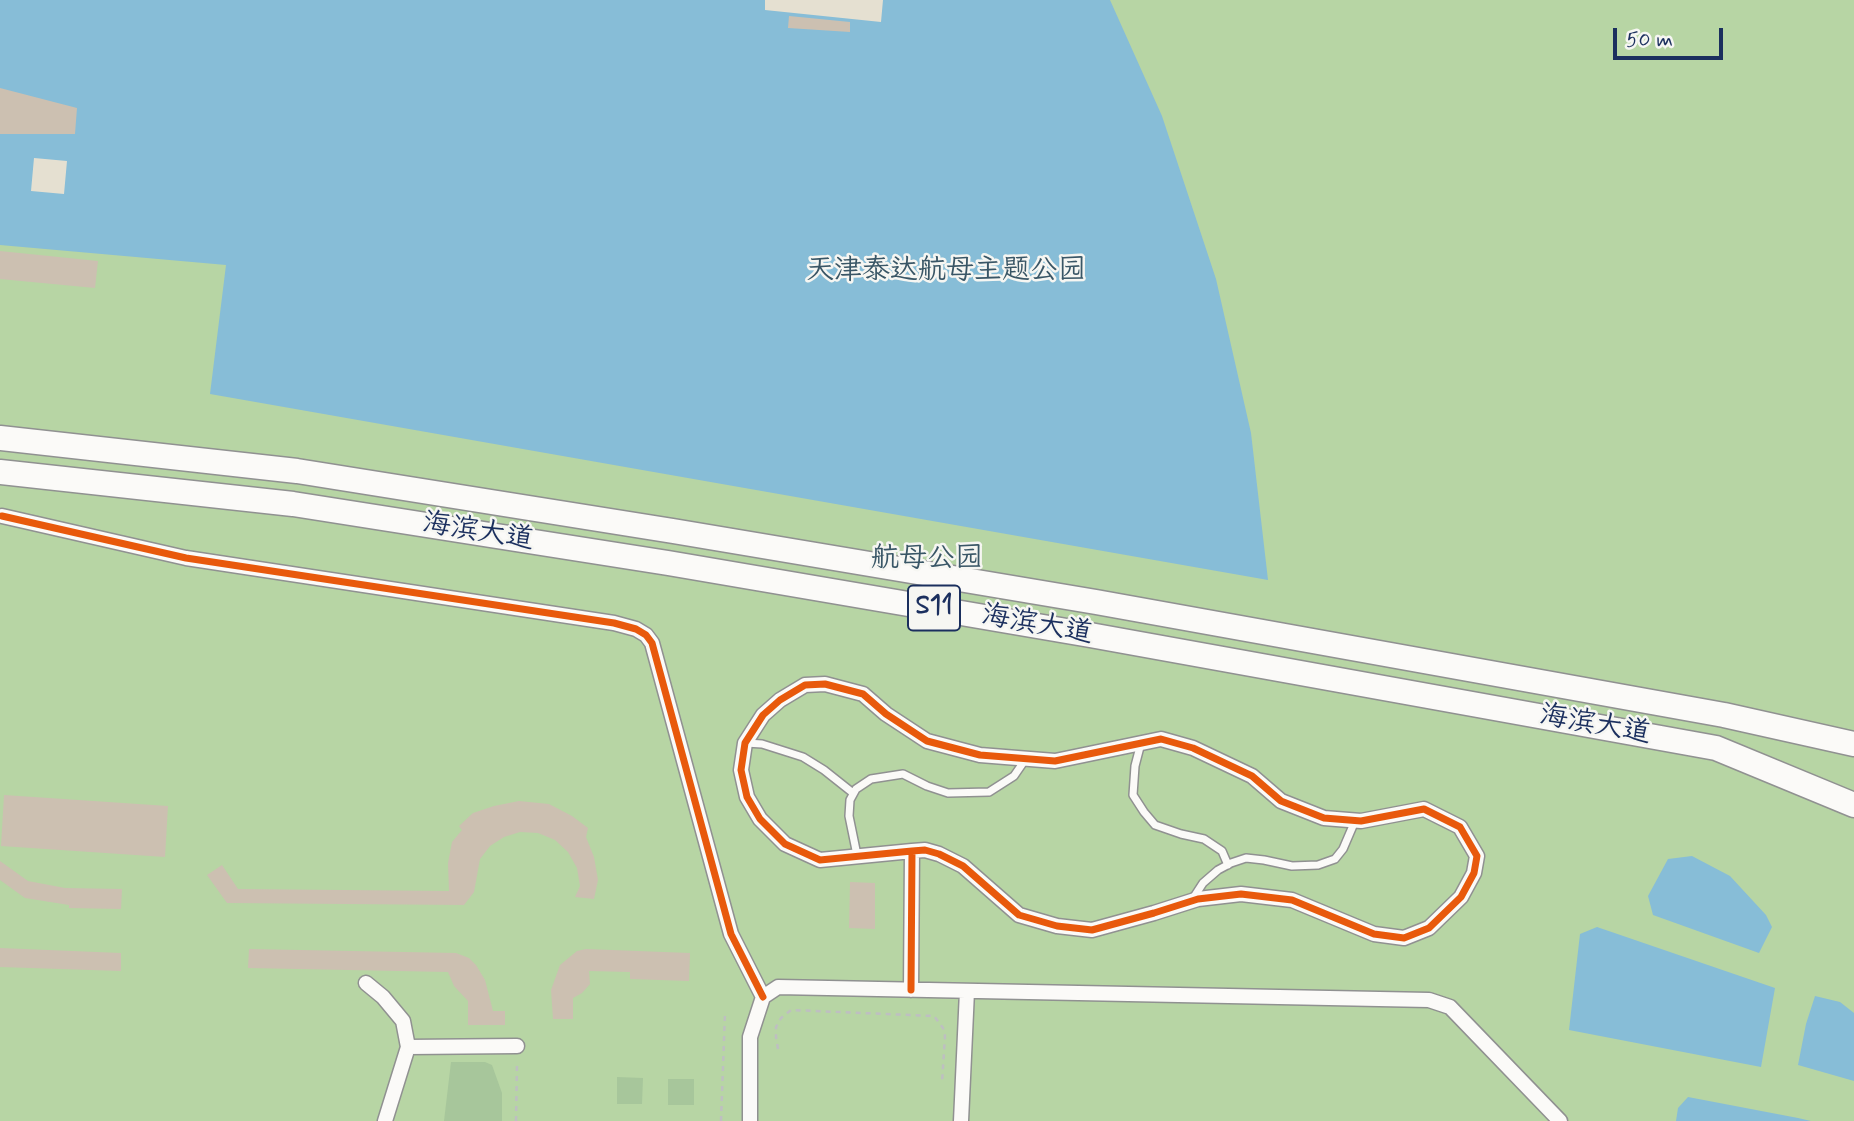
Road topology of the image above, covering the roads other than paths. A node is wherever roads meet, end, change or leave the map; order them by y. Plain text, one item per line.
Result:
1 (0, 438) edge
2 (0, 472) edge
3 (2, 516) dead end
4 (745, 743) junction
5 (1141, 743) junction
6 (1854, 744) edge
7 (1026, 759) junction
8 (853, 793) junction
9 (1854, 805) edge
10 (1355, 821) junction
11 (912, 851) junction
12 (858, 855) junction
13 (1228, 864) junction
14 (1191, 901) junction
15 (366, 983) dead end
16 (911, 990) junction
17 (967, 991) junction
18 (763, 997) junction
19 (517, 1046) road end
20 (408, 1047) junction
21 (385, 1121) edge
22 (750, 1121) edge
23 (961, 1121) edge
24 (1560, 1121) edge

1 - 6 highway, 海滨大道 / S11
2 - 9 highway, 海滨大道 / S11
3 - 18 street
4 - 7 street
4 - 8 lane
4 - 12 street
5 - 7 street
5 - 10 street
5 - 13 lane
7 - 8 lane
8 - 12 lane
10 - 13 lane
10 - 14 street
11 - 12 street
11 - 14 street
11 - 16 street
13 - 14 lane
15 - 20 street
16 - 17 street
16 - 18 street
17 - 23 street
17 - 24 street
18 - 22 street
19 - 20 street
20 - 21 street

